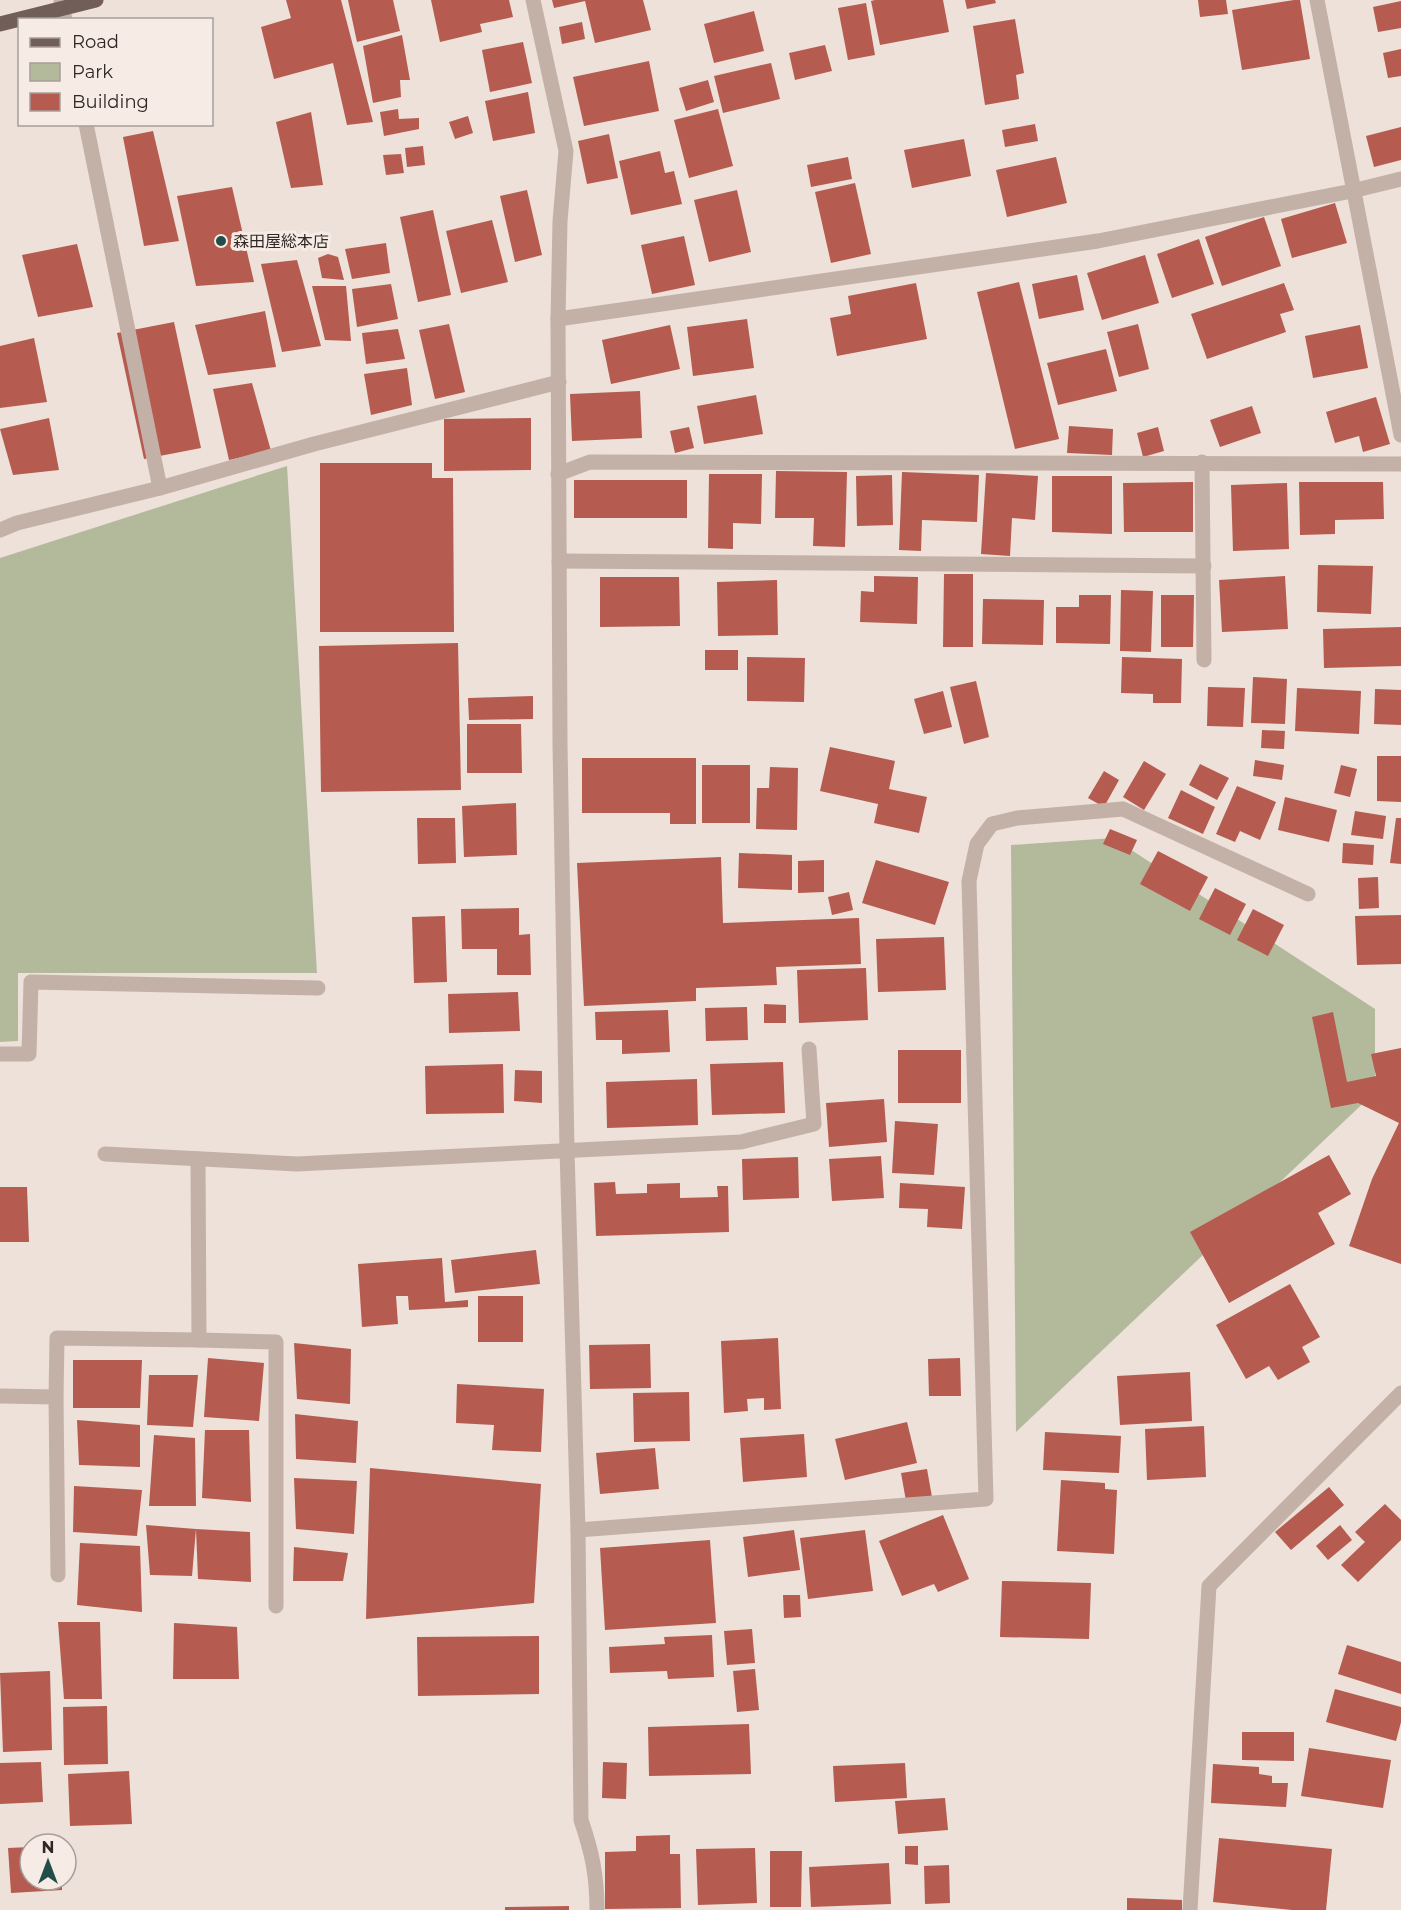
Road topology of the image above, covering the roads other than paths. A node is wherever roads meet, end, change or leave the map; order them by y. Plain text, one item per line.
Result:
1 (96, 0) edge
2 (533, 0) edge
3 (1317, 0) edge
4 (63, 9) edge
5 (25, 18) edge
6 (18, 20) edge
7 (0, 24) edge
8 (86, 126) edge
9 (1401, 179) edge
10 (1352, 191) junction
11 (558, 320) junction
12 (559, 382) junction
13 (1401, 435) edge
14 (1202, 462) junction
15 (1401, 464) edge
16 (558, 474) junction
17 (160, 488) junction
18 (0, 530) edge
19 (560, 561) junction
20 (1204, 566) junction
21 (1204, 660) dead end
22 (1308, 894) dead end
23 (318, 988) dead end
24 (809, 1049) dead end
25 (0, 1054) edge
26 (567, 1150) junction
27 (105, 1154) dead end
28 (198, 1159) junction
29 (199, 1340) junction
30 (1401, 1394) edge
31 (0, 1396) edge
32 (56, 1397) junction
33 (578, 1530) junction
34 (58, 1575) dead end
35 (276, 1606) dead end
36 (597, 1910) edge
37 (1190, 1910) edge

1 - 4 main road
2 - 11 street
3 - 10 street
4 - 5 main road
6 - 7 main road
8 - 17 street
9 - 10 street
10 - 11 street
10 - 13 street
11 - 12 street
12 - 16 street
12 - 17 street
14 - 15 street
14 - 16 street
14 - 20 street
16 - 19 street
17 - 18 street
19 - 20 street
19 - 26 street
20 - 21 street
22 - 33 street
23 - 25 street
24 - 26 street
26 - 28 street
26 - 33 street
27 - 28 street
28 - 29 street
29 - 32 street
29 - 35 street
30 - 37 street
31 - 32 street
32 - 34 street
33 - 36 street

